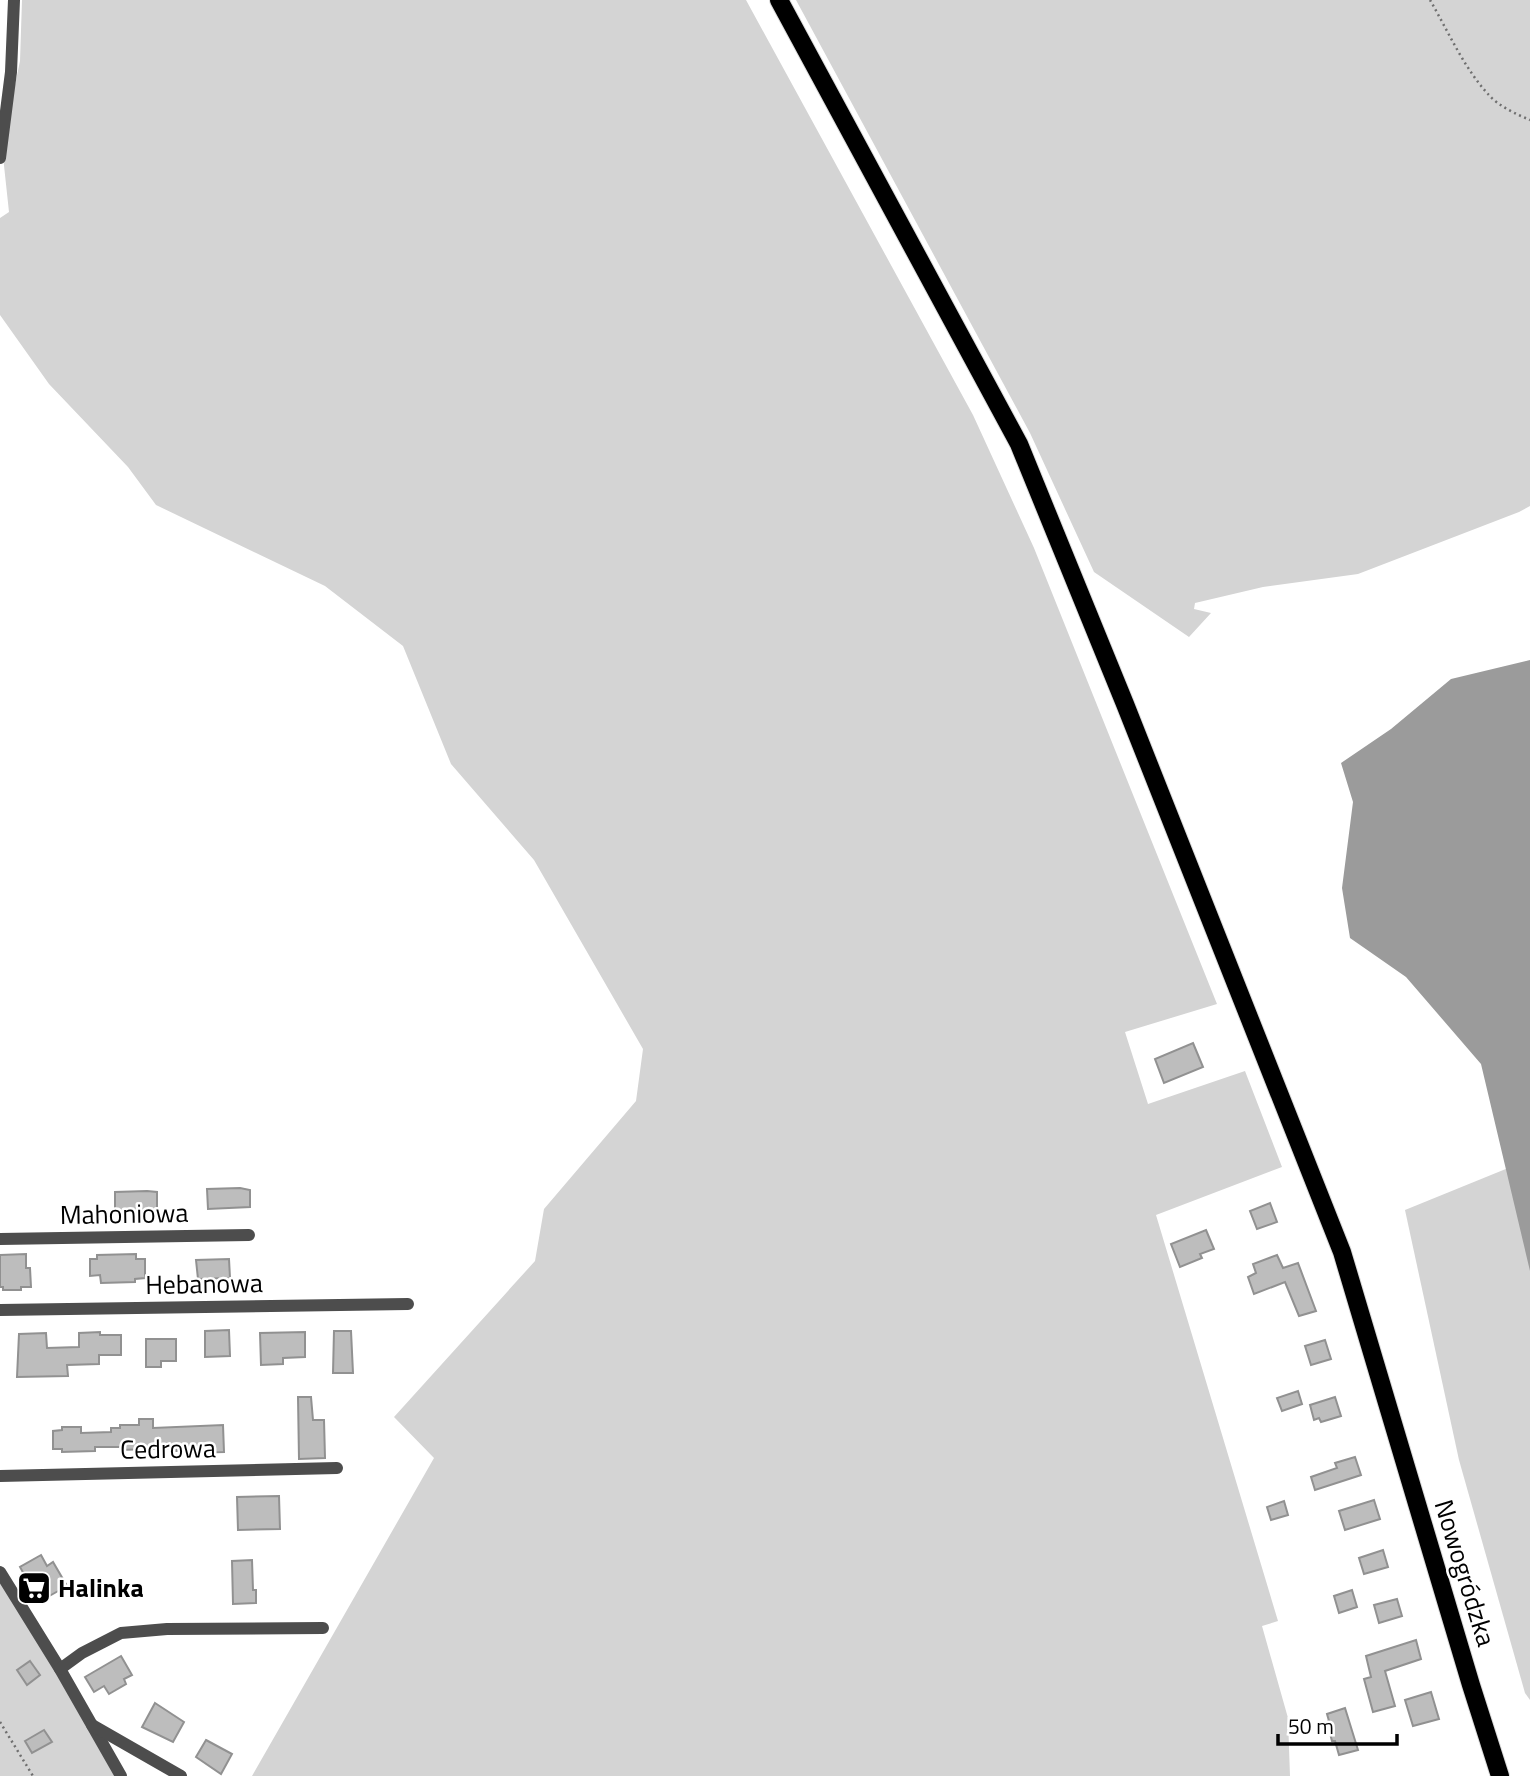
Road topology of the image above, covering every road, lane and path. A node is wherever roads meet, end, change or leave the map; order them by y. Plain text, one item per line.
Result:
1 (14, 0) edge
2 (779, 0) edge
3 (1430, 0) edge
4 (1530, 120) edge
5 (0, 158) edge
6 (249, 1235) dead end
7 (0, 1239) edge
8 (408, 1304) dead end
9 (0, 1310) edge
10 (337, 1468) dead end
11 (0, 1476) edge
12 (0, 1572) edge
13 (323, 1628) dead end
14 (60, 1669) junction
15 (0, 1722) edge
16 (92, 1725) junction
17 (33, 1776) edge
18 (121, 1776) edge
19 (181, 1776) edge
20 (1500, 1776) edge

1 - 5 street
2 - 20 main road, Nowogródzka
3 - 4 path
6 - 7 street, Mahoniowa
8 - 9 street, Hebanowa
10 - 11 street, Cedrowa
12 - 14 street
13 - 14 street
14 - 16 street
15 - 17 path
16 - 18 street
16 - 19 street

